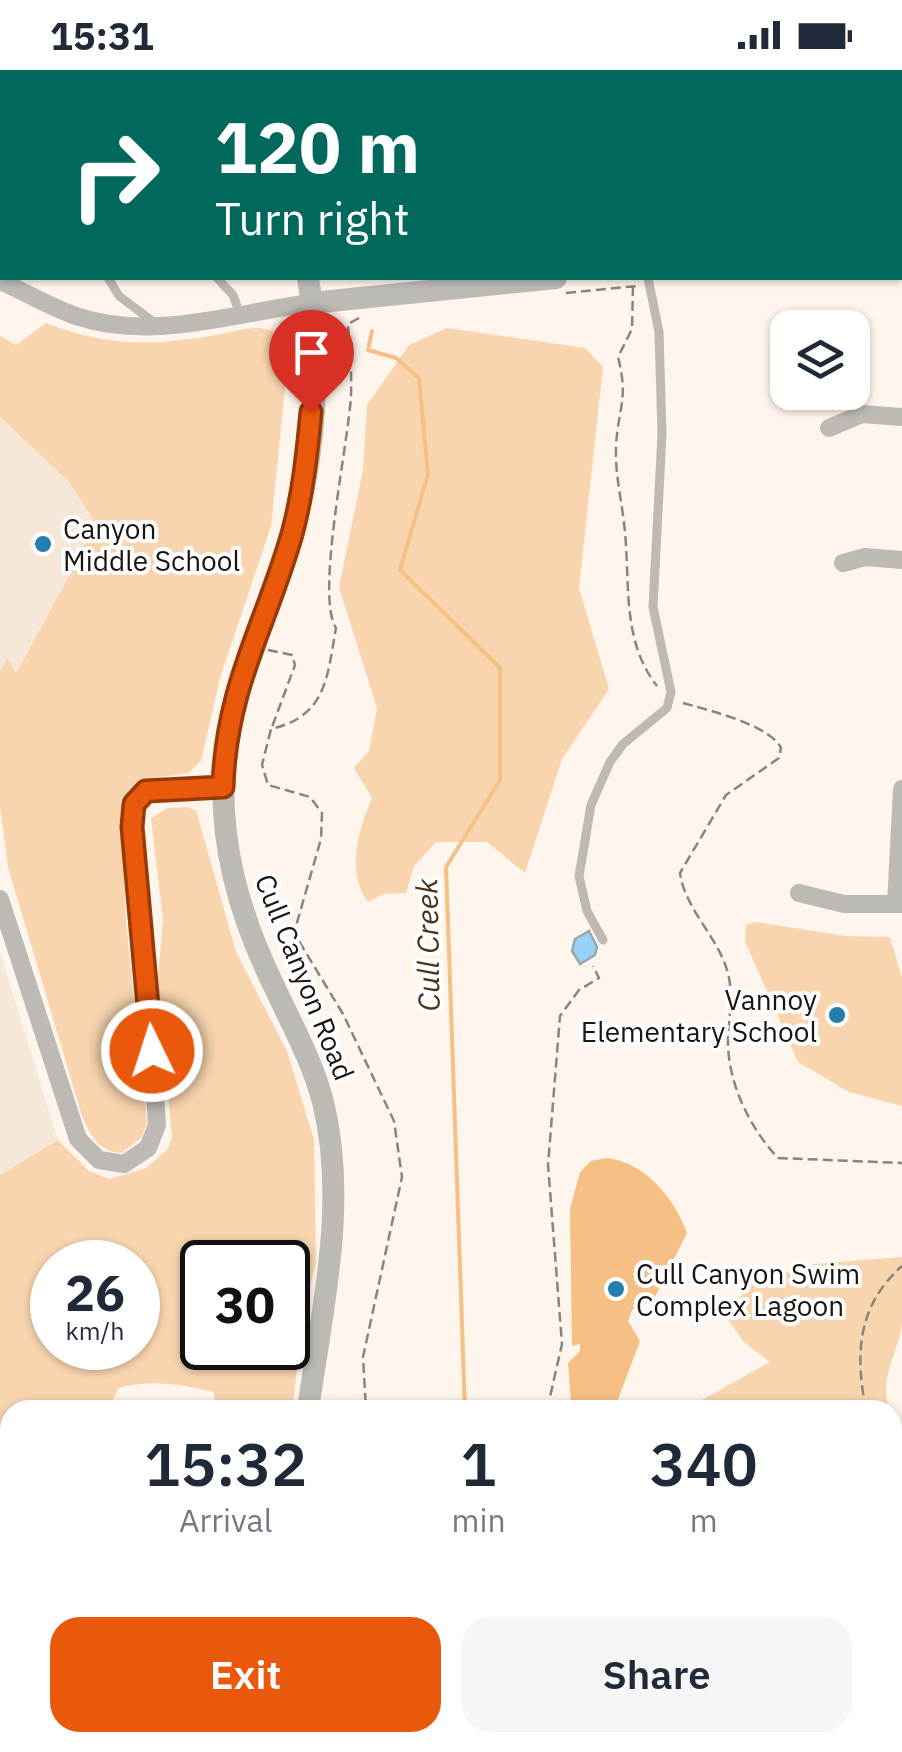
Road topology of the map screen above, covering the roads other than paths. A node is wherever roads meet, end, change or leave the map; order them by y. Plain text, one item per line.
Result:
1 (0, 280) edge
2 (109, 280) edge
3 (219, 280) edge
4 (308, 280) edge
5 (536, 280) edge
6 (648, 280) edge
7 (311, 303) junction
8 (240, 314) junction
9 (160, 327) junction
10 (902, 417) edge
11 (828, 428) dead end
12 (902, 560) edge
13 (842, 563) dead end
14 (223, 787) junction
15 (902, 789) edge
16 (799, 893) dead end
17 (0, 899) edge
18 (899, 904) edge
19 (603, 940) dead end
20 (309, 1400) edge

1 - 9 street
2 - 9 lane
3 - 8 lane
4 - 7 street, Cull Canyon Road
5 - 7 street
6 - 19 lane
7 - 8 street
7 - 14 street, Cull Canyon Road
8 - 9 street
10 - 11 street
12 - 13 street
14 - 17 street
14 - 20 street, Cull Canyon Road
15 - 18 street
16 - 18 street

